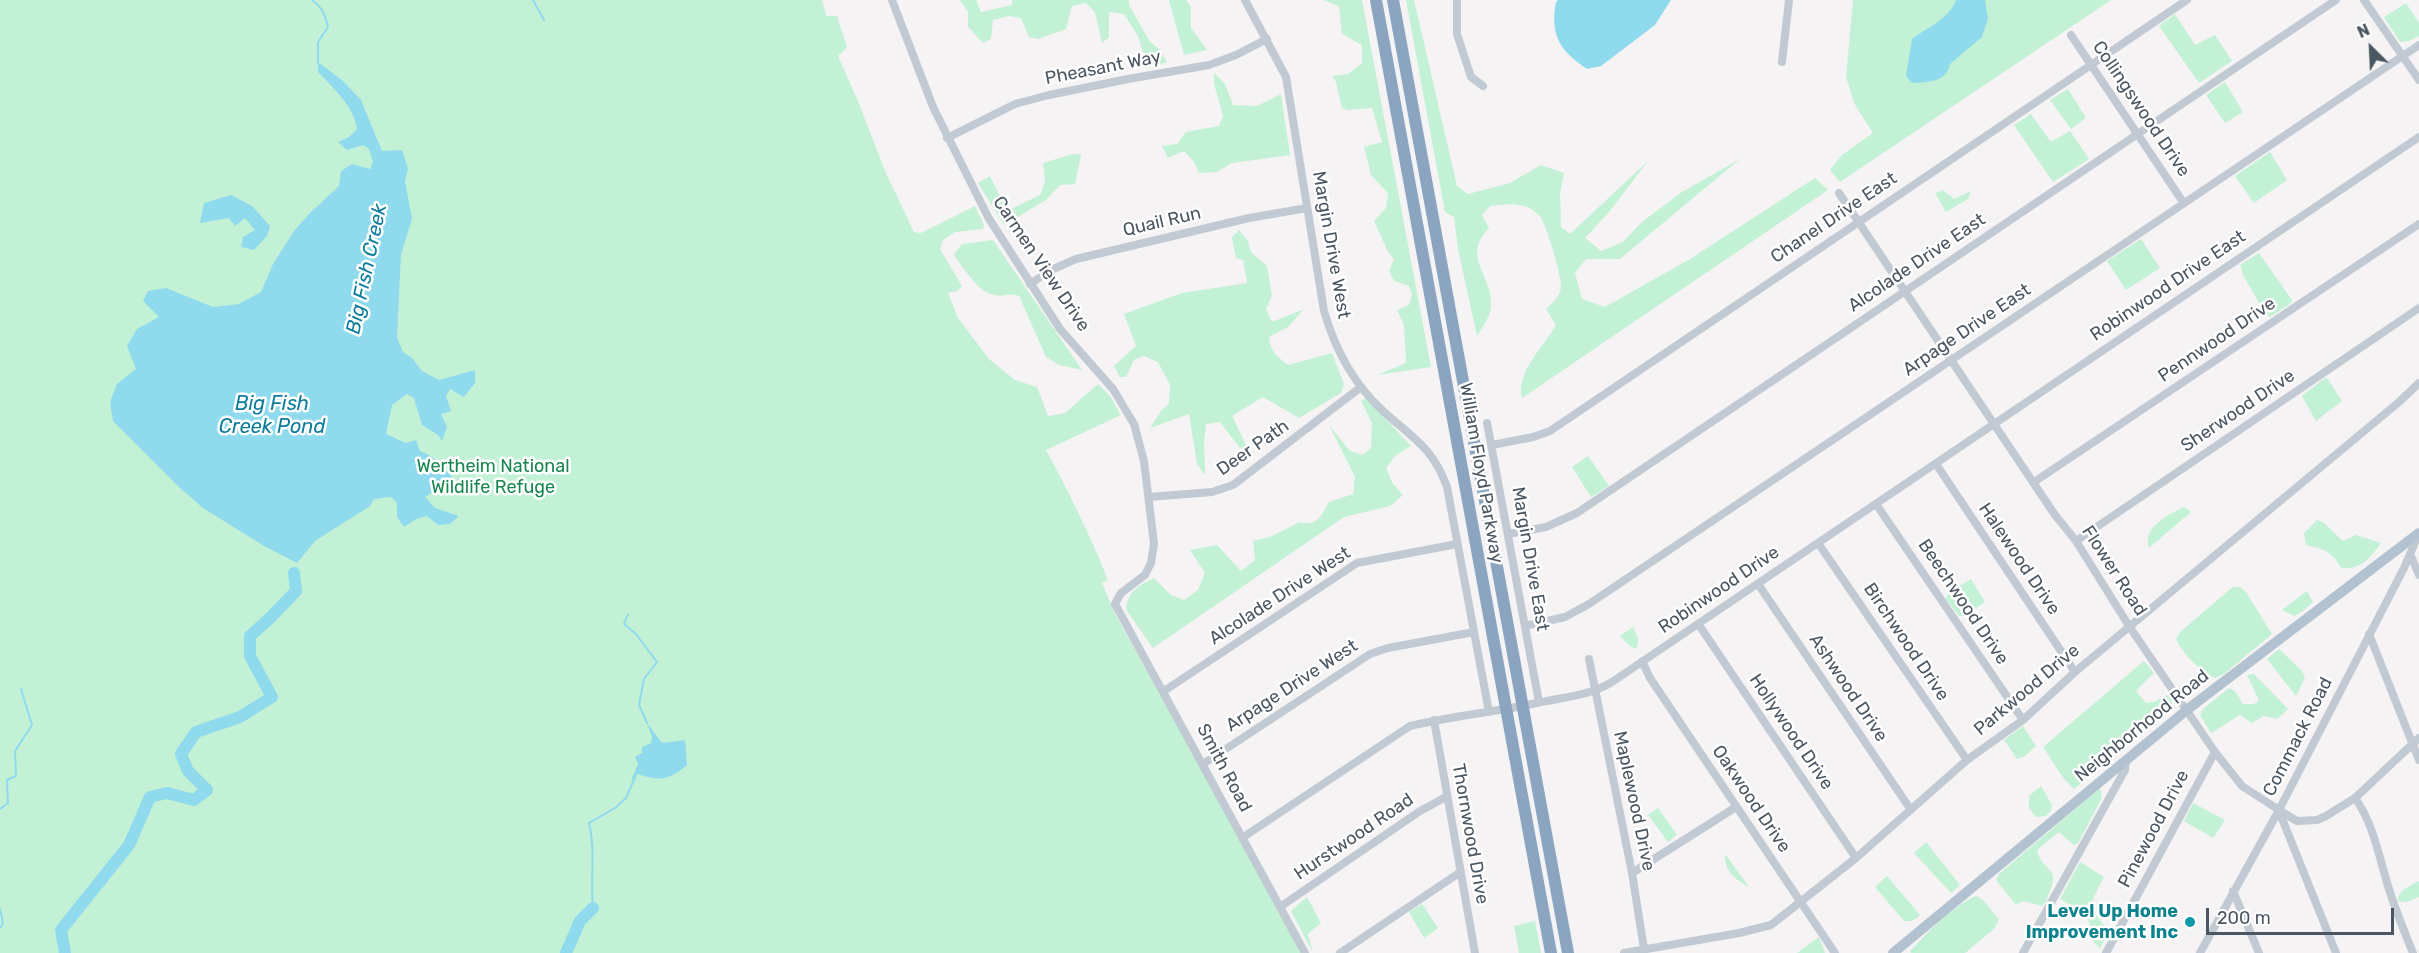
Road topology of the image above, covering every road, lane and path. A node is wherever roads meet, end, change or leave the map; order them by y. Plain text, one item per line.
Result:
1 (891, 0) edge
2 (1245, 0) edge
3 (1376, 0) edge
4 (1394, 0) edge
5 (1457, 0) edge
6 (1789, 0) edge
7 (2187, 0) edge
8 (2336, 0) edge
9 (2364, 0) edge
10 (2071, 35) dead end
11 (1267, 39) junction
12 (2419, 45) edge
13 (2403, 56) junction
14 (1782, 62) dead end
15 (2091, 65) junction
16 (2419, 80) edge
17 (1483, 86) dead end
18 (2138, 134) junction
19 (2419, 137) edge
20 (948, 138) junction
21 (1839, 193) dead end
22 (2184, 202) junction
23 (1307, 208) junction
24 (1858, 222) junction
25 (2419, 224) edge
26 (1030, 284) junction
27 (1904, 291) junction
28 (2419, 308) edge
29 (1952, 361) junction
30 (2419, 383) edge
31 (1361, 387) junction
32 (1487, 423) dead end
33 (1994, 423) junction
34 (1492, 445) junction
35 (1936, 464) junction
36 (2034, 482) junction
37 (1149, 496) junction
38 (1876, 504) junction
39 (2419, 533) edge
40 (1508, 534) junction
41 (2076, 541) junction
42 (1818, 543) junction
43 (1457, 544) junction
44 (2410, 554) junction
45 (2419, 575) edge
46 (1758, 584) junction
47 (1116, 599) joint
48 (1699, 625) junction
49 (1525, 626) junction
50 (2129, 626) junction
51 (1474, 632) junction
52 (2369, 634) junction
53 (1589, 659) dead end
54 (1642, 661) junction
55 (2074, 672) junction
56 (1164, 691) junction
57 (1594, 692) junction
58 (1539, 702) junction
59 (1523, 706) junction
60 (1507, 710) junction
61 (2188, 710) junction
62 (1489, 712) junction
63 (1434, 720) junction
64 (2023, 720) junction
65 (2416, 741) edge
66 (2215, 752) junction
67 (1967, 760) junction
68 (2126, 760) junction
69 (2419, 760) edge
70 (1203, 764) junction
71 (1446, 797) junction
72 (2355, 798) junction
73 (1736, 807) junction
74 (1911, 810) junction
75 (2279, 810) junction
76 (1242, 838) junction
77 (1856, 858) junction
78 (1459, 873) junction
79 (1632, 873) junction
80 (2233, 891) junction
81 (1800, 900) junction
82 (1280, 907) junction
83 (1644, 949) junction
84 (1472, 951) edge
85 (1305, 953) edge
86 (1340, 953) edge
87 (1551, 953) edge
88 (1568, 953) edge
89 (1624, 953) edge
90 (1835, 953) edge
91 (1893, 953) edge
92 (2023, 953) edge
93 (2106, 953) edge
94 (2200, 953) edge
95 (2259, 953) edge
96 (2336, 953) edge
97 (2413, 953) edge

1 - 20 street, Carmen View Drive
2 - 11 street, Margin Drive West
3 - 60 highway, William Floyd Parkway
4 - 59 highway, William Floyd Parkway
5 - 17 street
6 - 14 street
7 - 15 street, Chanel Drive East
8 - 18 street, Alcolade Drive East
9 - 13 street
10 - 15 street, Collingswood Drive
11 - 20 street, Pheasant Way
11 - 23 street, Margin Drive West
12 - 13 street, Arpage Drive East
13 - 16 street
13 - 22 street, Arpage Drive East
15 - 18 street, Collingswood Drive
15 - 24 street, Chanel Drive East
18 - 22 street, Collingswood Drive
18 - 27 street, Alcolade Drive East
19 - 33 street, Robinwood Drive East
20 - 26 street, Carmen View Drive
21 - 24 street, Flower Road
22 - 29 street, Arpage Drive East
23 - 26 street, Quail Run
23 - 31 street, Margin Drive West
24 - 27 street, Flower Road
24 - 34 street, Chanel Drive East
25 - 36 street, Pennwood Drive
26 - 37 street, Carmen View Drive
27 - 29 street, Flower Road
27 - 40 street, Alcolade Drive East
28 - 41 street, Sherwood Drive
29 - 33 street, Flower Road
29 - 49 street, Arpage Drive East
30 - 50 street, Parkwood Drive
31 - 37 street, Deer Path
31 - 43 street, Margin Drive West
32 - 34 street, Margin Drive East
33 - 35 street, Robinwood Drive East
33 - 36 street, Flower Road
34 - 40 street, Margin Drive East
35 - 38 street, Robinwood Drive
35 - 55 street, Halewood Drive
36 - 41 street, Flower Road
37 - 47 street, Carmen View Drive
38 - 42 street, Robinwood Drive
38 - 64 street, Beechwood Drive
39 - 44 street, Commack Road
39 - 61 main road, Neighborhood Road
40 - 49 street, Margin Drive East
41 - 50 street, Flower Road
42 - 46 street, Robinwood Drive
42 - 67 street, Birchwood Drive
43 - 51 street, Margin Drive West
43 - 56 street, Alcolade Drive West
44 - 45 street
44 - 52 street, Commack Road
46 - 48 street, Robinwood Drive
46 - 74 street, Ashwood Drive
47 - 56 street, Smith Road
48 - 54 street, Robinwood Drive
48 - 77 street, Hollywood Drive
49 - 58 street, Margin Drive East
50 - 55 street, Parkwood Drive
50 - 61 street, Flower Road
51 - 62 street, Margin Drive West
51 - 70 street, Arpage Drive West
52 - 65 street
52 - 75 street, Commack Road
53 - 57 street, Maplewood Drive
54 - 57 street, Robinwood Drive
54 - 73 street, Oakwood Drive
55 - 64 street, Parkwood Drive
56 - 70 street, Smith Road
57 - 58 street, Robinwood Drive
57 - 79 street, Maplewood Drive
58 - 59 street, Robinwood Drive
59 - 60 street, Robinwood Drive
59 - 88 highway, William Floyd Parkway
60 - 62 street, Robinwood Drive
60 - 87 highway, William Floyd Parkway
61 - 66 street, Flower Road
61 - 68 main road, Neighborhood Road
62 - 63 street, Robinwood Drive
63 - 71 street, Thornwood Drive
63 - 76 street, Robinwood Drive
64 - 67 street, Parkwood Drive
65 - 69 street
65 - 72 street, Flower Road
66 - 75 street, Flower Road
66 - 93 street, Pinewood Drive
67 - 74 street, Parkwood Drive
68 - 91 main road, Neighborhood Road
68 - 92 street
70 - 76 street, Smith Road
71 - 78 street, Thornwood Drive
71 - 82 street, Hurstwood Road
72 - 75 street, Flower Road
72 - 97 street
73 - 79 street
73 - 81 street, Oakwood Drive
74 - 77 street, Parkwood Drive
75 - 80 street, Commack Road
75 - 96 street
76 - 82 street, Smith Road
77 - 81 street, Parkwood Drive
78 - 84 street, Thornwood Drive
78 - 86 street
79 - 83 street, Maplewood Drive
80 - 94 street, Commack Road
80 - 95 street
81 - 83 street, Parkwood Drive
81 - 90 street, Oakwood Drive
82 - 85 street, Smith Road
83 - 89 street, Parkwood Drive

